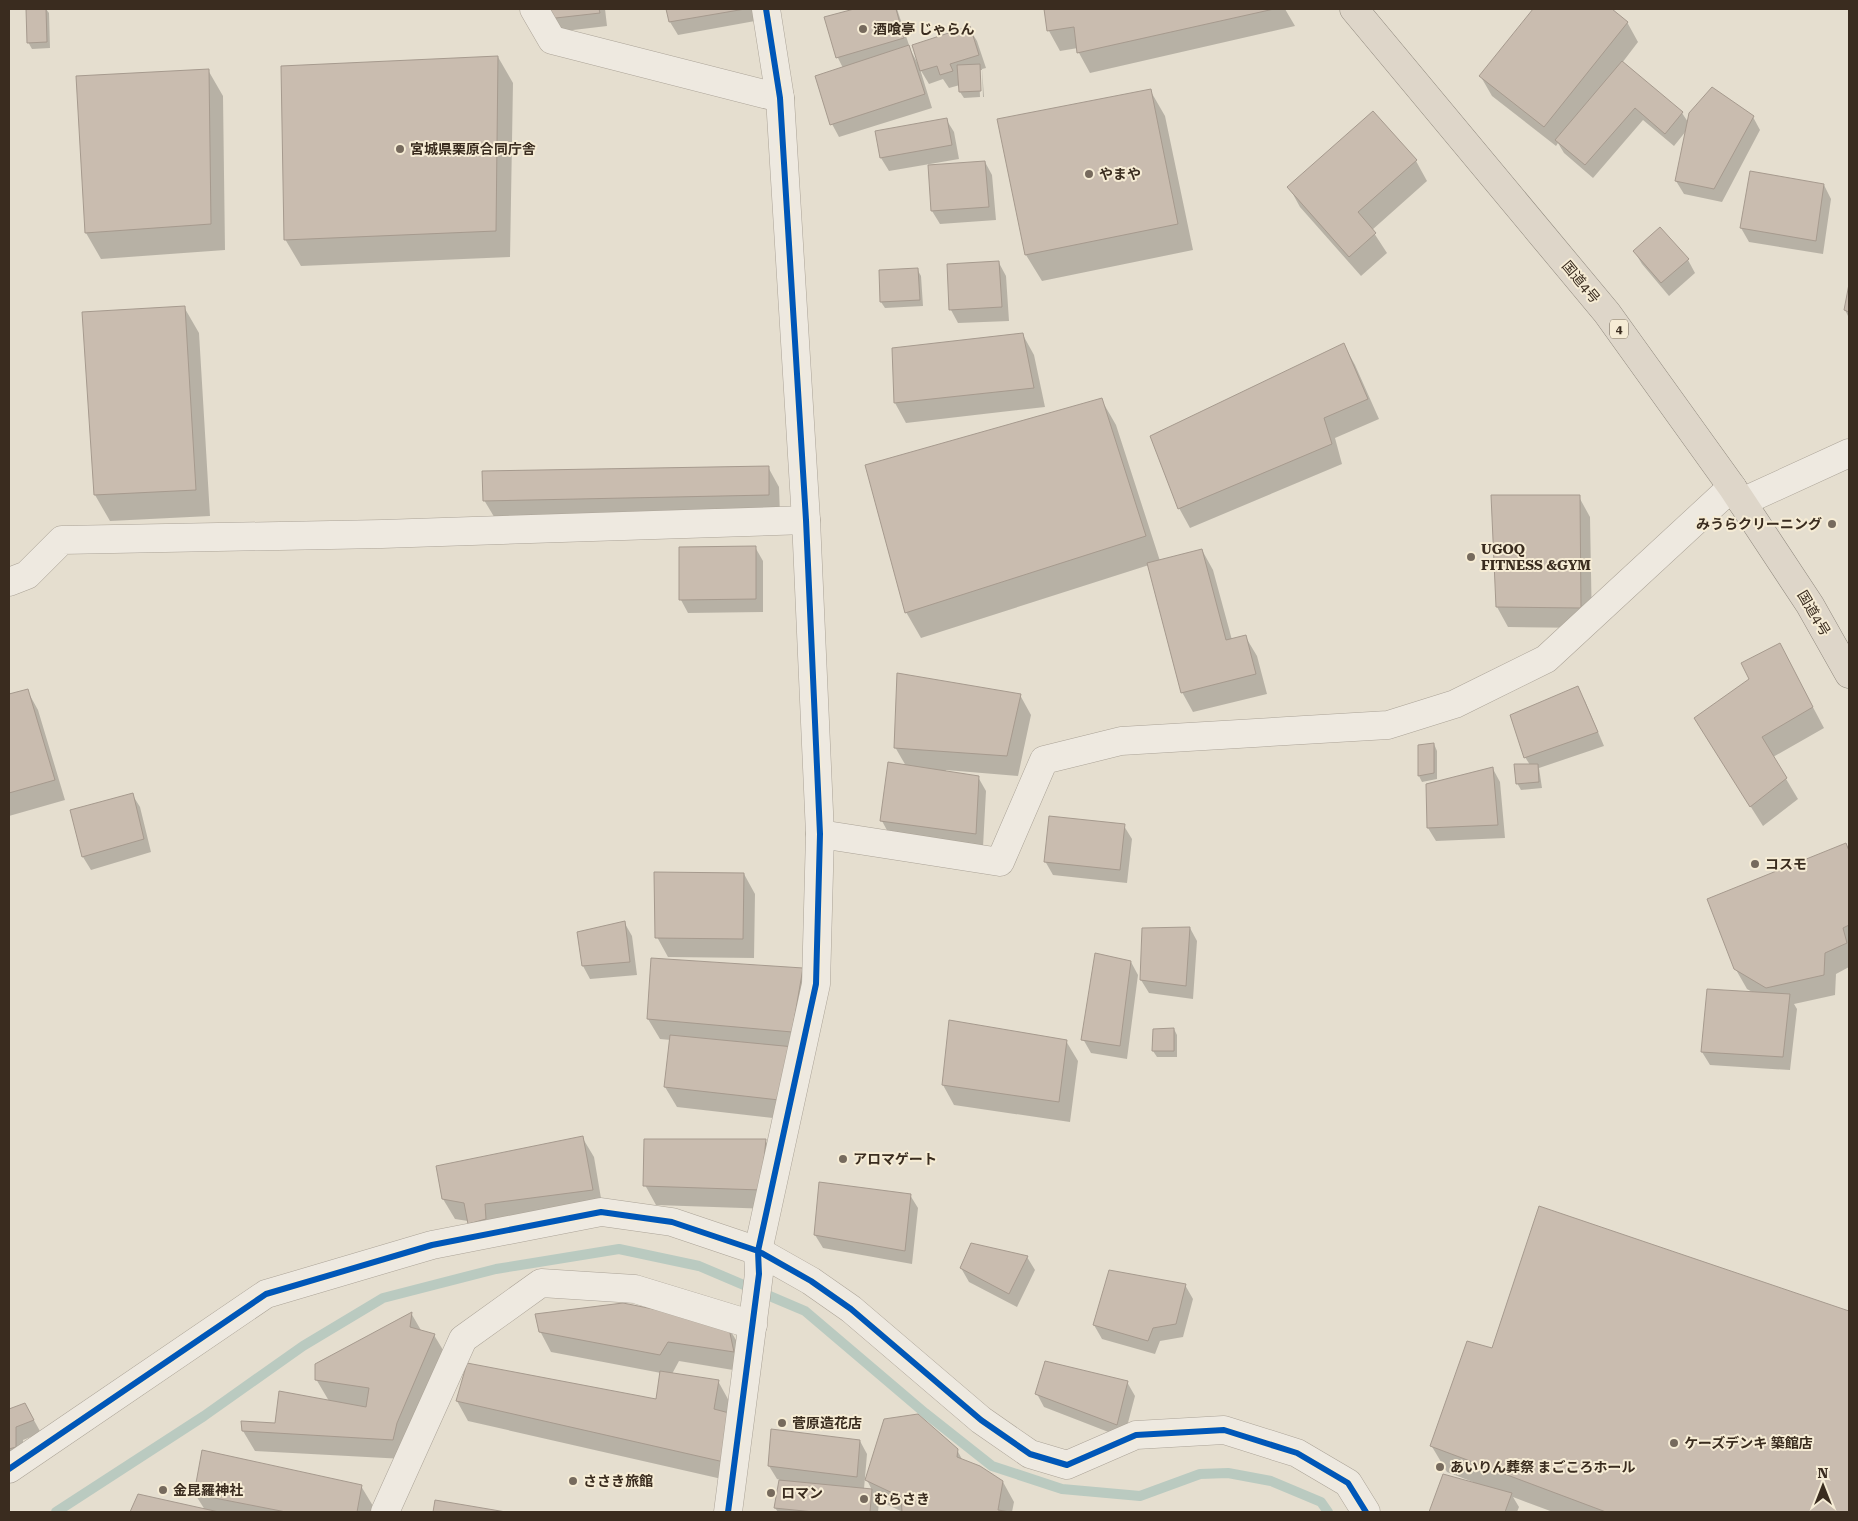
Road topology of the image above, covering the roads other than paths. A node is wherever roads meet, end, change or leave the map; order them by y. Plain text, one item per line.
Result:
1 (534, 9) edge
2 (766, 9) edge
3 (1354, 9) edge
4 (780, 98) junction
5 (1849, 453) edge
6 (1737, 495) junction
7 (806, 520) junction
8 (9, 582) edge
9 (1849, 674) edge
10 (820, 834) junction
11 (759, 1262) junction
12 (753, 1319) junction
13 (9, 1469) edge
14 (385, 1512) edge
15 (728, 1512) edge
16 (1366, 1512) edge

1 - 4 street
2 - 4 street
3 - 6 highway, 国道4号 / 4
4 - 7 street
5 - 6 street
6 - 9 highway, 国道4号 / 4
6 - 10 street
7 - 8 street
7 - 10 street
10 - 11 street
11 - 12 street
11 - 13 street
11 - 16 street
12 - 14 street
12 - 15 street

